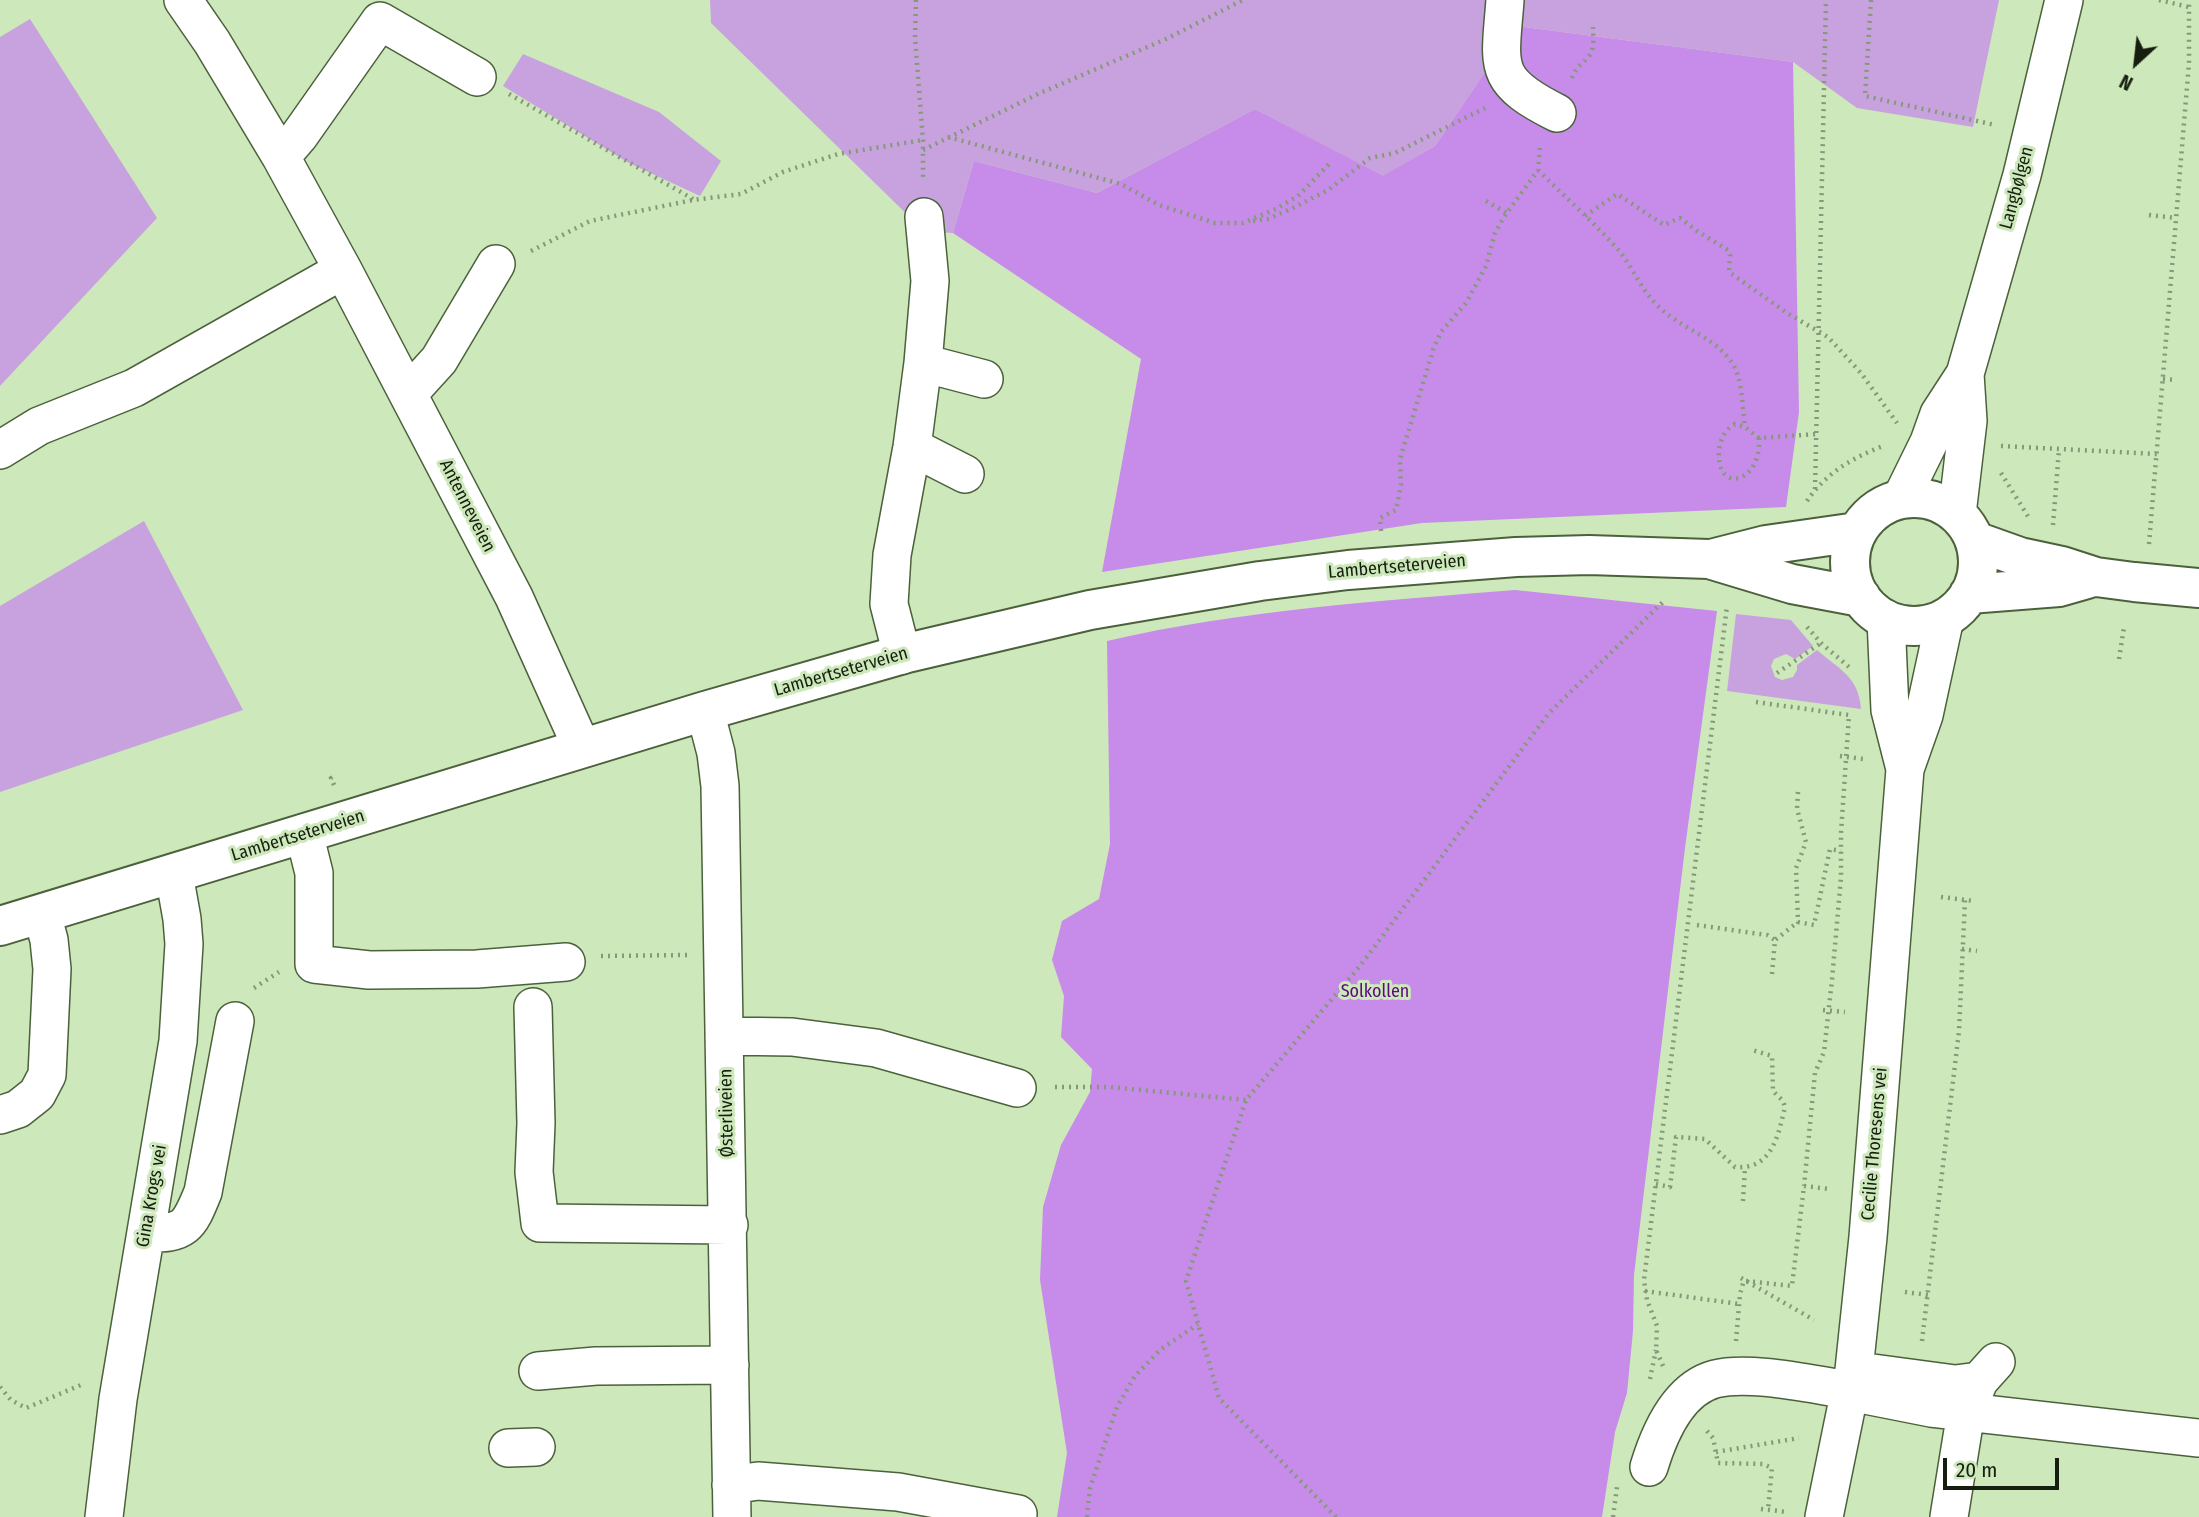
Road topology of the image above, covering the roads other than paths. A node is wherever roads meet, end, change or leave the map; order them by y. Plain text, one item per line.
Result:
1 (183, 0) edge
2 (1505, 0) edge
3 (2064, 0) edge
4 (477, 77) road end
5 (1557, 113) road end
6 (281, 157) junction
7 (924, 217) road end
8 (496, 264) dead end
9 (343, 270) junction
10 (923, 363) junction
11 (1965, 374) junction
12 (984, 379) dead end
13 (409, 393) junction
14 (912, 447) junction
15 (0, 450) edge
16 (965, 474) dead end
17 (1901, 499) junction
18 (1966, 528) junction
19 (1857, 532) junction
20 (1709, 559) junction
21 (2096, 577) junction
22 (2199, 587) edge
23 (1957, 606) junction
24 (1873, 608) junction
25 (902, 655) junction
26 (705, 711) junction
27 (582, 748) junction
28 (1905, 769) junction
29 (304, 833) junction
30 (174, 874) junction
31 (42, 914) junction
32 (0, 926) edge
33 (566, 962) road end
34 (533, 1007) dead end
35 (234, 1021) road end
36 (724, 1036) junction
37 (1017, 1088) dead end
38 (0, 1115) edge
39 (729, 1226) junction
40 (146, 1233) junction
41 (730, 1365) junction
42 (538, 1371) dead end
43 (1851, 1384) junction
44 (1981, 1385) junction
45 (2199, 1438) edge
46 (1649, 1467) dead end
47 (732, 1501) edge
48 (1018, 1514) dead end
49 (104, 1517) edge
50 (1824, 1517) edge
51 (1949, 1517) edge

1 - 6 street, Antenneveien
2 - 5 street
3 - 11 street, Langbølgen
4 - 6 street
6 - 9 street, Antenneveien
7 - 10 street
8 - 13 street
9 - 13 street, Antenneveien
9 - 15 street
10 - 12 street
10 - 14 street
11 - 17 street, Langbølgen
11 - 18 street, Langbølgen
13 - 27 street, Antenneveien
14 - 16 street
14 - 25 street
17 - 18 main road
17 - 19 main road
18 - 21 main road
18 - 23 main road
19 - 20 main road, Lambertseterveien
19 - 24 main road
20 - 24 main road, Lambertseterveien
20 - 25 main road, Lambertseterveien
21 - 22 main road
21 - 23 main road
23 - 24 main road
23 - 28 street, Cecilie Thoresens vei
24 - 28 street, Cecilie Thoresens vei
25 - 26 main road, Lambertseterveien
26 - 27 main road, Lambertseterveien
26 - 36 street, Østerliveien
27 - 29 main road, Lambertseterveien
28 - 43 street, Cecilie Thoresens vei
29 - 30 main road, Lambertseterveien
29 - 33 street
30 - 31 main road, Lambertseterveien
30 - 40 street, Gina Krogs vei
31 - 32 main road, Lambertseterveien
31 - 38 street
34 - 39 street
35 - 40 street
36 - 37 street
36 - 39 street, Østerliveien
39 - 41 street, Østerliveien
40 - 49 street, Gina Krogs vei
41 - 42 street
41 - 47 street, Østerliveien
43 - 44 street
43 - 46 street
43 - 50 street, Cecilie Thoresens vei
44 - 45 street
44 - 51 street
47 - 48 street

